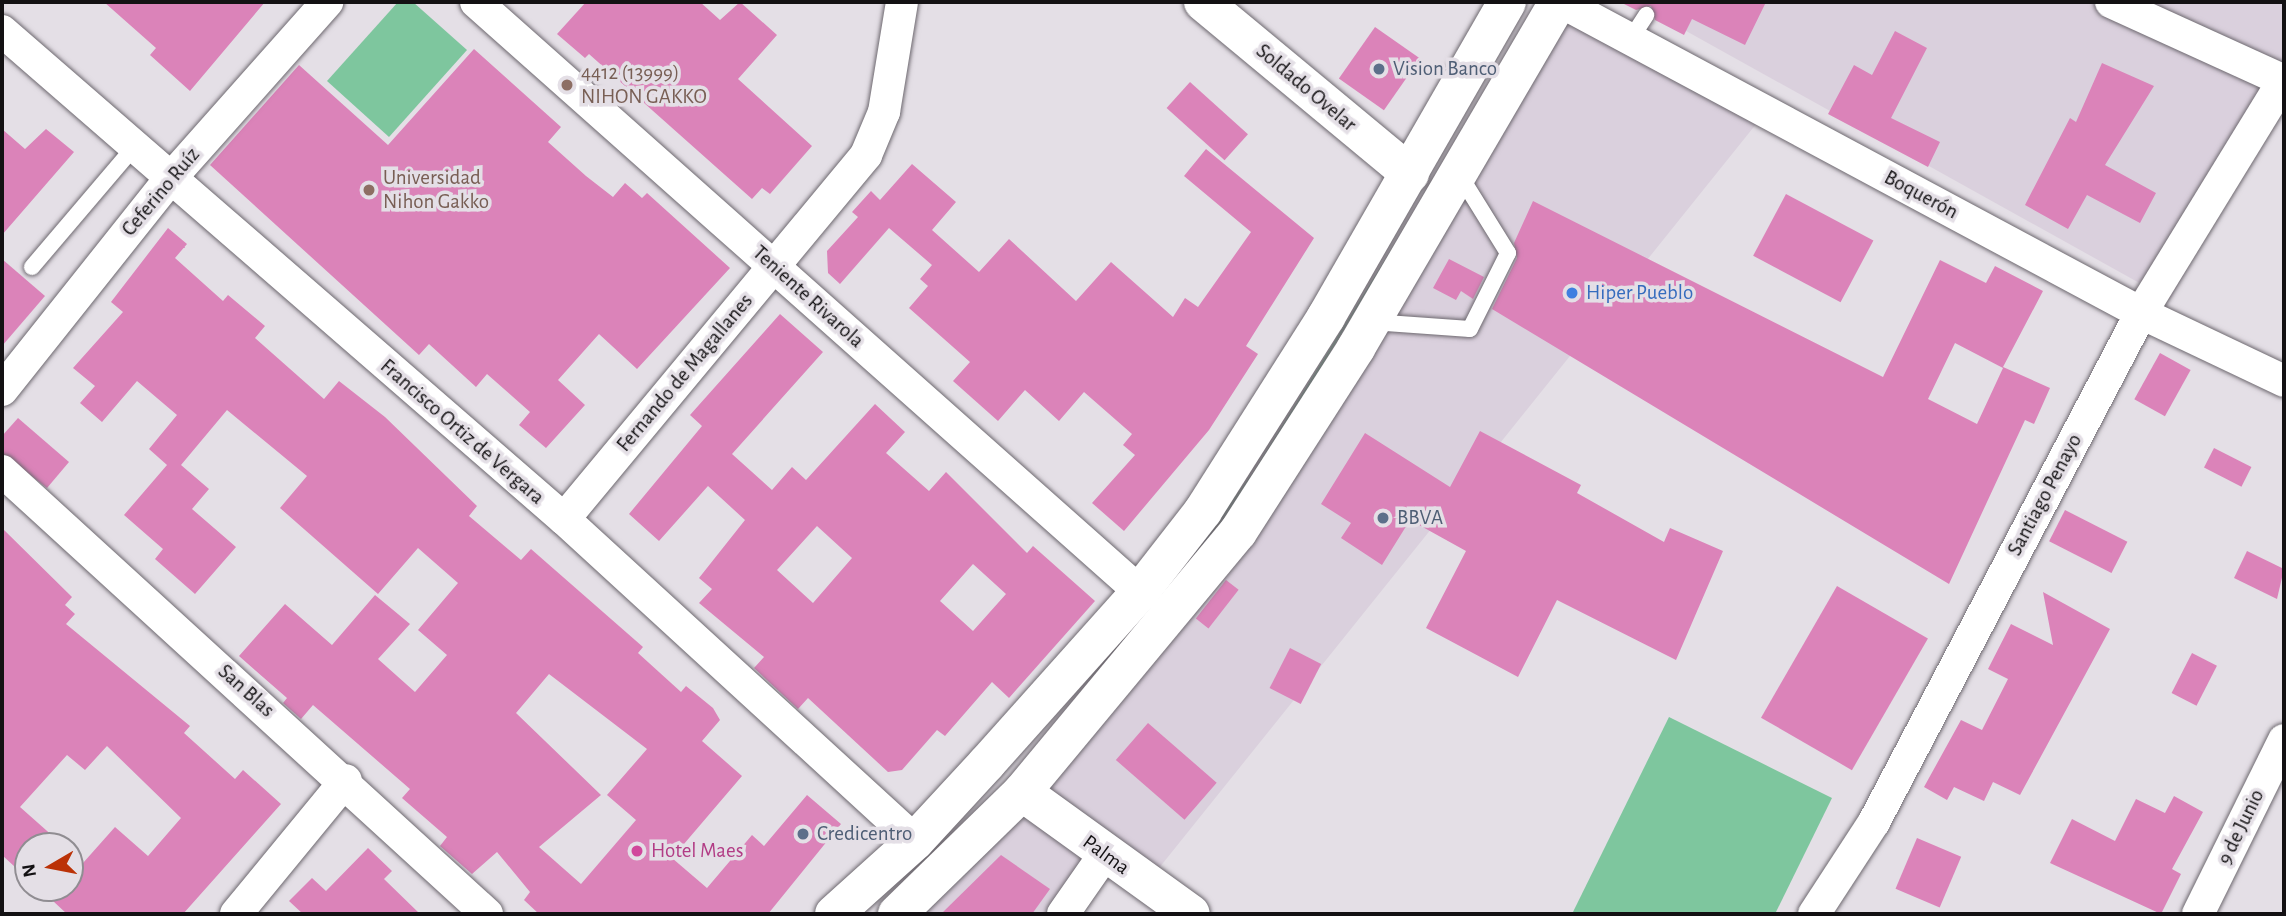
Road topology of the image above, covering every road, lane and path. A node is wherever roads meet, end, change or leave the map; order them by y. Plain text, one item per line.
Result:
1 (327, 2) edge
2 (476, 2) edge
3 (902, 2) edge
4 (1203, 2) edge
5 (1507, 2) edge
6 (1559, 2) edge
7 (2110, 2) edge
8 (2, 31) edge
9 (2284, 80) edge
10 (134, 147) junction
11 (1410, 174) junction
12 (170, 179) junction
13 (1451, 188) junction
14 (773, 266) junction
15 (32, 267) dead end
16 (2141, 313) junction
17 (1372, 321) junction
18 (2284, 382) edge
19 (2, 390) edge
20 (2, 471) edge
21 (564, 519) junction
22 (1140, 592) junction
23 (2284, 740) edge
24 (346, 780) junction
25 (1022, 792) junction
26 (915, 842) junction
27 (1104, 855) junction
28 (236, 914) edge
29 (487, 914) edge
30 (834, 914) edge
31 (897, 914) edge
32 (1063, 914) edge
33 (1191, 914) edge
34 (1814, 914) edge
35 (2198, 914) edge

1 - 12 street, Ceferino Ruíz
2 - 14 street, Teniente Rivarola
3 - 14 street, Fernando de Magallanes
4 - 11 main road, Soldado Ovelar
5 - 11 main road
6 - 13 main road
6 - 16 street, Boquerón
7 - 9 street
8 - 10 street, Francisco Ortiz de Vergara
9 - 16 street, Santiago Penayo
10 - 12 street, Francisco Ortiz de Vergara
10 - 15 lane
11 - 13 main road, Soldado Ovelar
11 - 22 main road
12 - 19 street, Ceferino Ruíz
12 - 21 street, Francisco Ortiz de Vergara
13 - 17 main road
13 - 17 lane
14 - 21 street, Fernando de Magallanes
14 - 22 street, Teniente Rivarola
16 - 18 street, Boquerón
16 - 34 street, Santiago Penayo
17 - 25 main road
20 - 24 street, San Blas
21 - 26 street, Francisco Ortiz de Vergara
22 - 26 main road
23 - 35 street, 9 de Junio
24 - 28 street
24 - 29 street, San Blas
25 - 27 main road, Palma
25 - 31 main road
26 - 30 main road
27 - 32 street
27 - 33 main road, Palma

